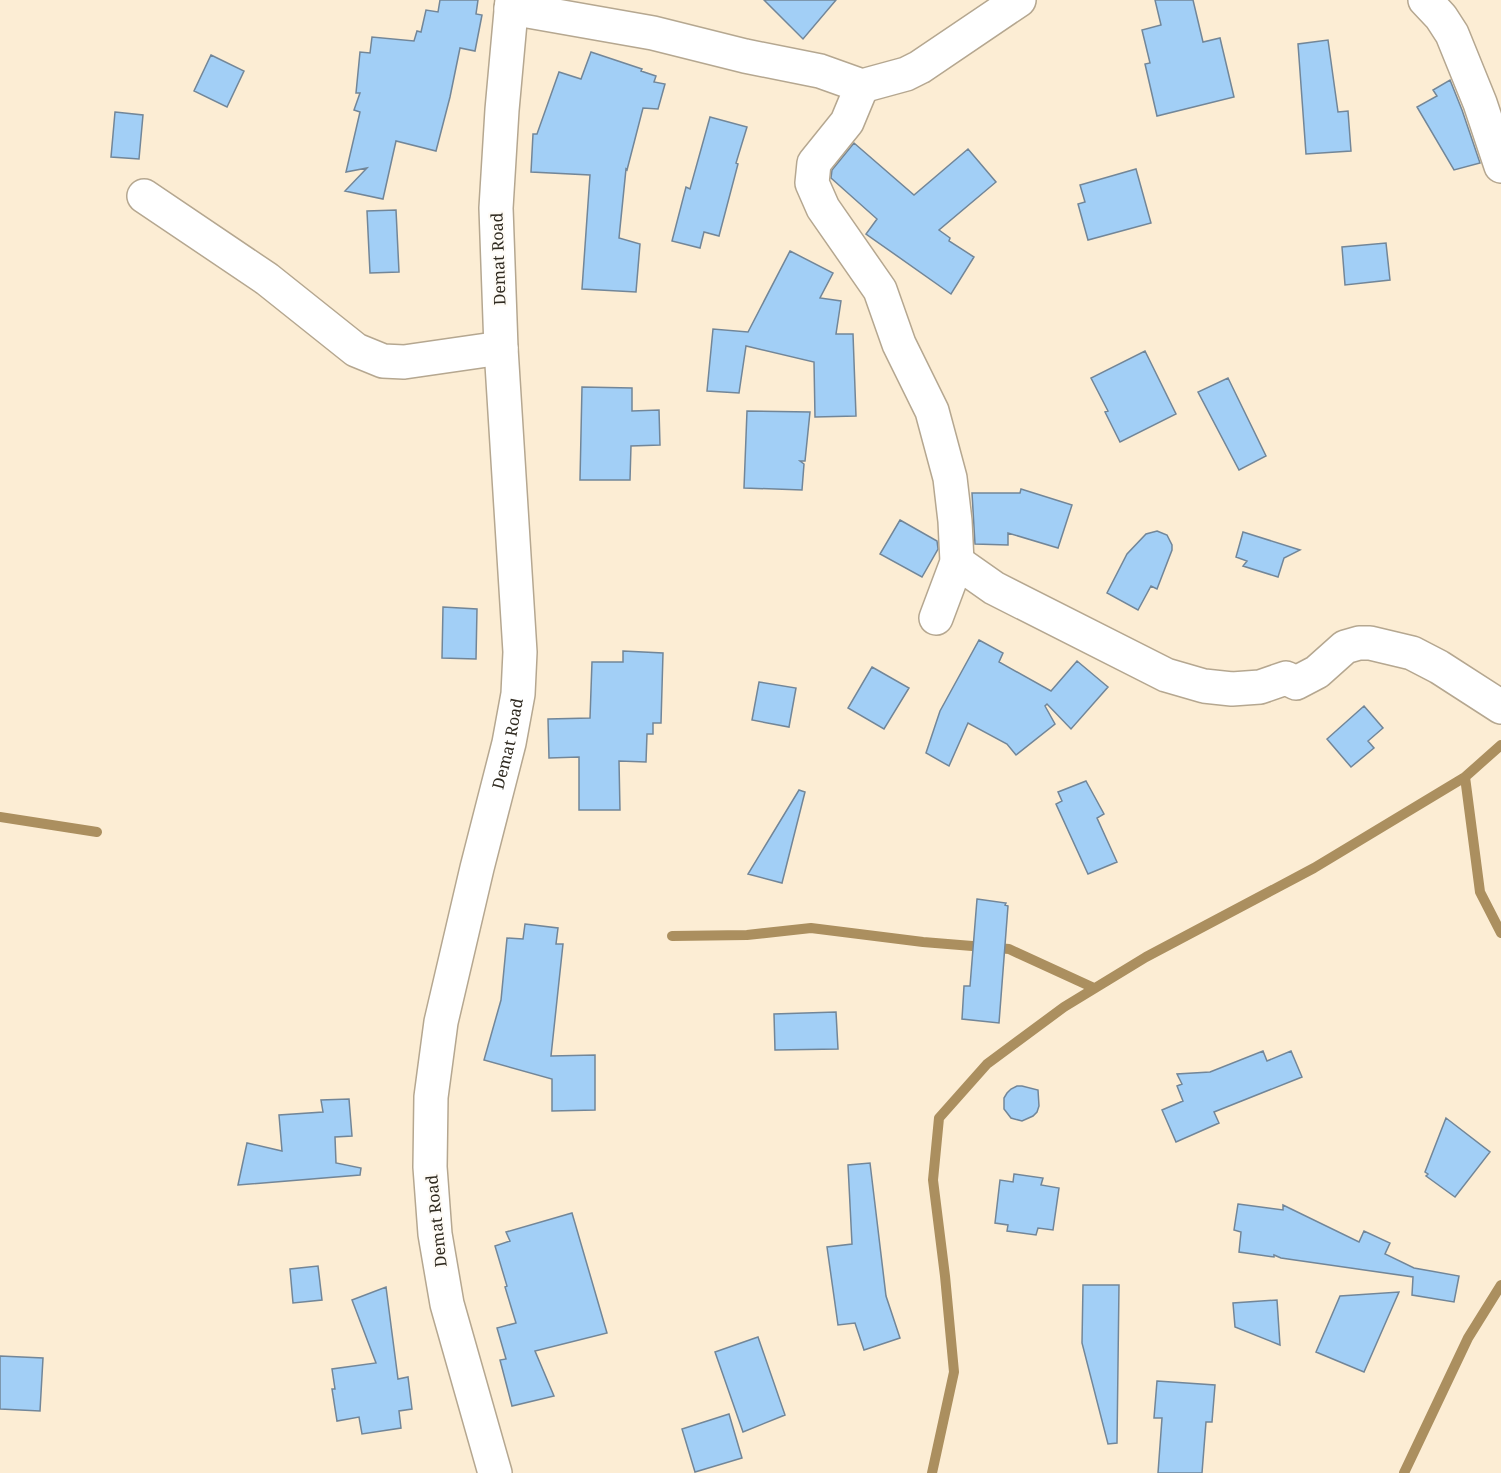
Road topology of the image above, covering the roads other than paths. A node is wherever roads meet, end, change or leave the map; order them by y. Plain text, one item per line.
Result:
1 (1019, 0) edge
2 (1425, 0) edge
3 (511, 4) edge
4 (862, 86) junction
5 (1501, 166) edge
6 (144, 196) dead end
7 (501, 348) junction
8 (957, 562) junction
9 (936, 618) dead end
10 (1501, 707) edge
11 (495, 1473) edge

1 - 4 street
2 - 5 street
3 - 4 street
3 - 7 street, Demat Road
4 - 8 street
6 - 7 street
7 - 11 street, Demat Road
8 - 9 street
8 - 10 street

